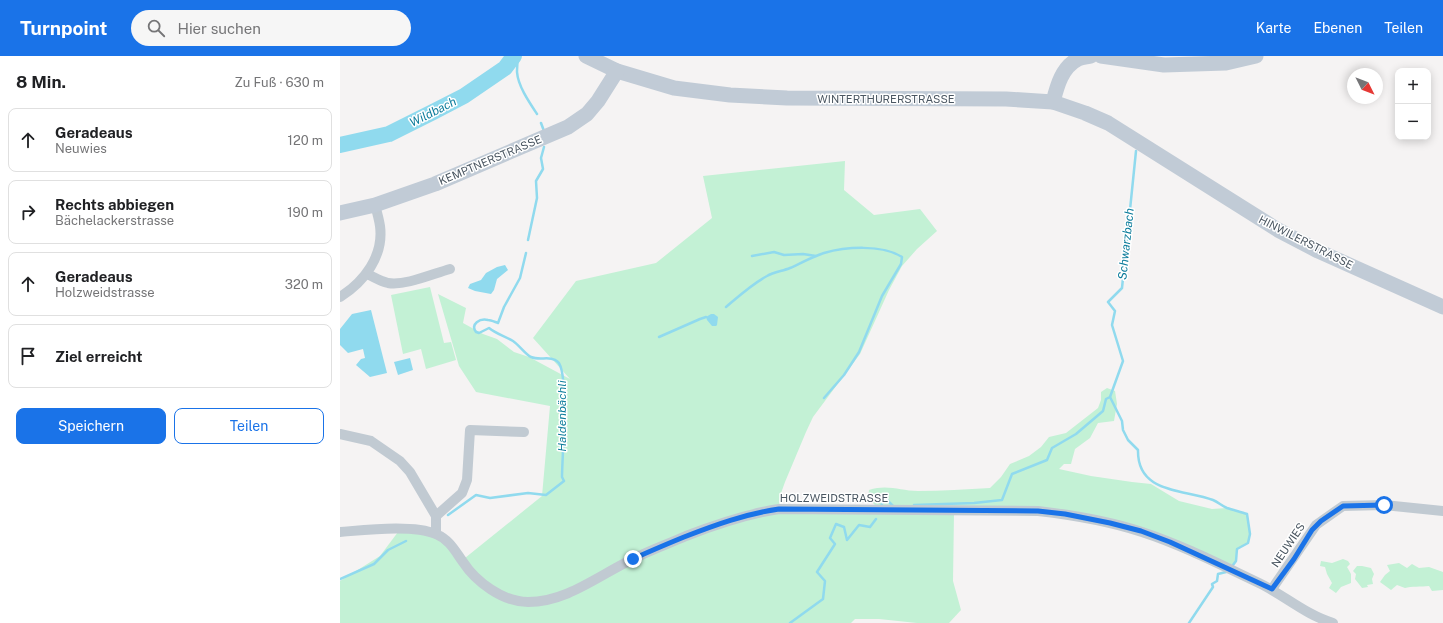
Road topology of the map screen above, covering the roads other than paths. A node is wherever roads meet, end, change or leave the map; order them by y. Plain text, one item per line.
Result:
1 (586, 56) edge
2 (1091, 56) edge
3 (1101, 56) edge
4 (1256, 56) edge
5 (617, 71) junction
6 (1053, 102) junction
7 (1176, 165) joint
8 (375, 205) junction
9 (340, 213) edge
10 (450, 269) dead end
11 (367, 274) junction
12 (340, 296) edge
13 (1443, 306) edge
14 (524, 432) dead end
15 (340, 434) edge
16 (1443, 511) edge
17 (436, 516) junction
18 (340, 532) edge
19 (436, 534) junction
20 (1272, 589) junction
21 (1333, 623) edge

1 - 5 main road, WINTERTHURERSTRASSE
2 - 6 main road
3 - 4 main road
5 - 6 main road, WINTERTHURERSTRASSE
5 - 8 main road, KEMPTNERSTRASSE
6 - 7 main road, WINTERTHURERSTRASSE
7 - 13 main road, HINWILERSTRASSE
8 - 9 main road, KEMPTNERSTRASSE
8 - 11 street
10 - 11 street
11 - 12 street
14 - 17 street
15 - 17 street
16 - 20 street, NEUWIES
17 - 19 street
18 - 19 street, HOLZWEIDSTRASSE
19 - 20 street, HOLZWEIDSTRASSE
20 - 21 street, HOLZWEIDSTRASSE

